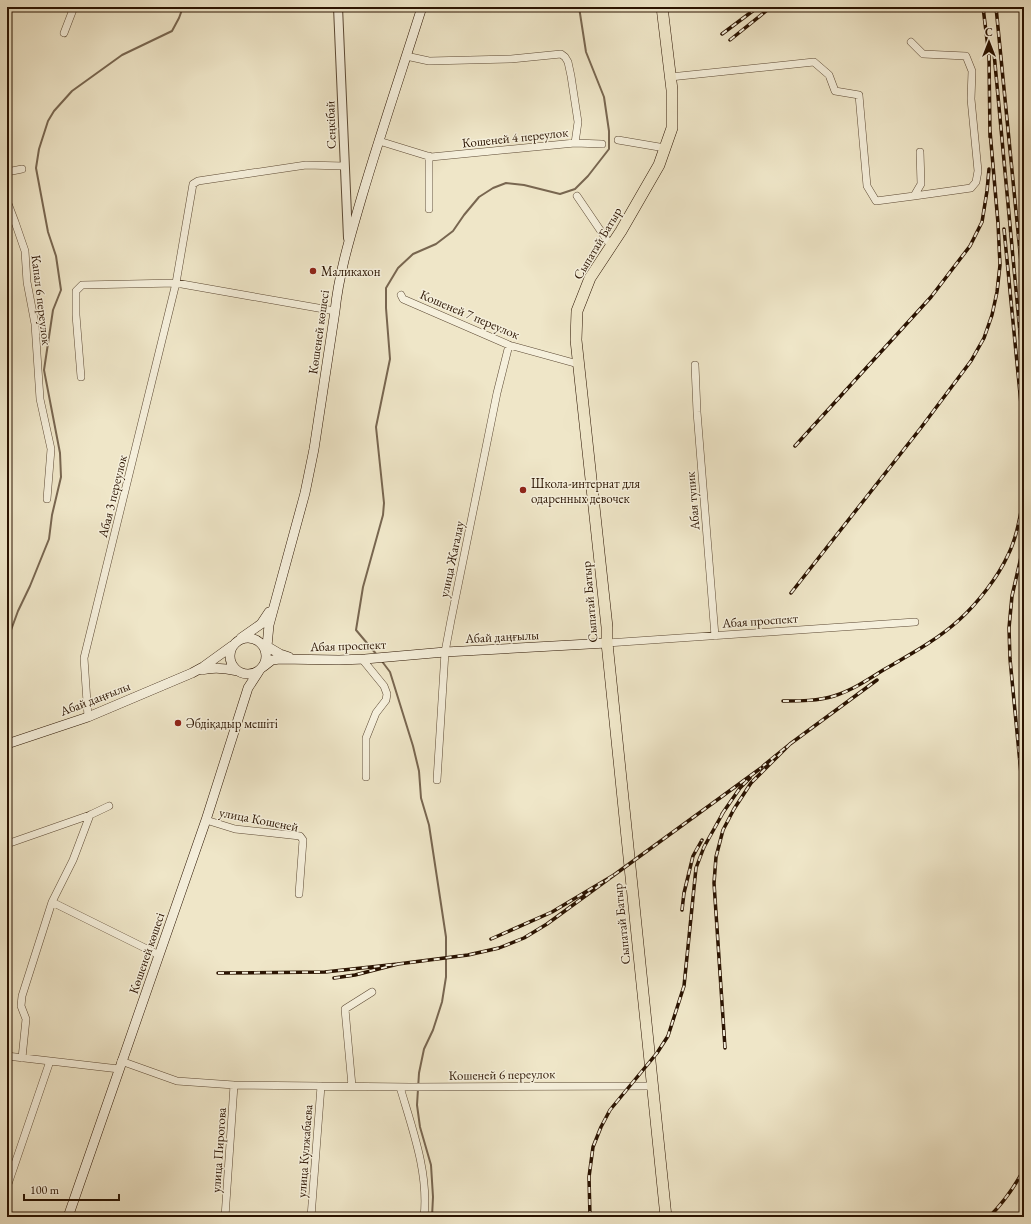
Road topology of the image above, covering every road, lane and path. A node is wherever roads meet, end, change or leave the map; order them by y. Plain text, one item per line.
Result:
1 (74, 7) edge
2 (140, 7) edge
3 (154, 7) edge
4 (338, 7) edge
5 (422, 7) edge
6 (662, 7) edge
7 (64, 33) dead end
8 (911, 42) dead end
9 (406, 56) junction
10 (670, 77) junction
11 (618, 140) dead end
12 (379, 141) junction
13 (575, 144) junction
14 (602, 144) dead end
15 (665, 148) junction
16 (920, 152) dead end
17 (429, 156) junction
18 (344, 166) junction
19 (22, 169) dead end
20 (7, 172) edge
21 (577, 196) dead end
22 (914, 196) junction
23 (7, 201) edge
24 (429, 209) dead end
25 (348, 241) junction
26 (611, 246) junction
27 (176, 283) junction
28 (401, 295) dead end
29 (335, 311) junction
30 (509, 345) junction
31 (578, 364) junction
32 (695, 365) dead end
33 (81, 377) dead end
34 (47, 499) dead end
35 (276, 596) junction
36 (915, 622) dead end
37 (715, 636) junction
38 (240, 639) junction
39 (607, 643) junction
40 (264, 644) junction
41 (232, 646) junction
42 (445, 652) junction
43 (398, 656) joint
44 (298, 659) junction
45 (364, 659) junction
46 (261, 668) junction
47 (238, 672) junction
48 (192, 673) junction
49 (245, 698) junction
50 (88, 716) junction
51 (7, 744) edge
52 (366, 777) dead end
53 (437, 780) dead end
54 (109, 806) dead end
55 (90, 815) junction
56 (206, 820) junction
57 (7, 844) edge
58 (299, 894) dead end
59 (52, 902) junction
60 (159, 955) junction
61 (372, 992) dead end
62 (7, 1056) edge
63 (22, 1058) junction
64 (50, 1061) junction
65 (120, 1065) junction
66 (234, 1085) junction
67 (321, 1086) junction
68 (352, 1086) junction
69 (653, 1086) junction
70 (400, 1087) junction
71 (7, 1187) edge
72 (68, 1217) edge
73 (225, 1217) edge
74 (311, 1217) edge
75 (424, 1217) edge
76 (666, 1217) edge

1 - 7 street
2 - 3 street
4 - 18 street, Сеңкібай
5 - 9 main road, Көшеней көшесі
6 - 10 main road, Сыпатай Батыр
8 - 22 street
9 - 12 main road, Көшеней көшесі
9 - 13 street, Кошеней 4 переулок
10 - 15 main road, Сыпатай Батыр
10 - 22 street
11 - 15 street
12 - 17 street, Кошеней 4 переулок
12 - 25 main road, Көшеней көшесі
13 - 14 street
13 - 17 street, Кошеней 4 переулок
15 - 26 main road, Сыпатай Батыр
16 - 22 street
17 - 24 street
18 - 25 street, Сеңкібай
18 - 27 street, Абая 3 переулок
19 - 20 street
21 - 26 street
23 - 34 street, Капал 6 переулок
25 - 29 main road, Көшеней көшесі
26 - 31 main road, Сыпатай Батыр
27 - 29 street
27 - 33 street
27 - 50 street, Абая 3 переулок
28 - 30 street, Кошеней 7 переулок
29 - 35 main road, Көшеней көшесі
30 - 31 street, Кошеней 7 переулок
30 - 42 street, улица Жагалау
31 - 39 main road, Сыпатай Батыр
32 - 37 street, Абая тупик
35 - 38 main road
35 - 40 main road
36 - 37 street, Абая проспект
37 - 39 street, Абая проспект
38 - 40 main road
38 - 41 main road
39 - 42 main road, Абай даңғылы
39 - 69 main road, Сыпатай Батыр
40 - 44 main road
40 - 46 main road
41 - 47 main road
41 - 48 main road
42 - 43 main road, Абай даңғылы
42 - 53 street, улица Жагалау
43 - 45 main road, Абая проспект
44 - 45 main road, Абая проспект
44 - 46 main road
45 - 52 street
46 - 47 main road
46 - 49 main road, Көшеней көшесі
47 - 48 main road
47 - 49 main road
48 - 50 main road, Абай даңғылы
49 - 56 main road, Көшеней көшесі
50 - 51 main road, Абай даңғылы
54 - 55 street
55 - 57 street
55 - 59 street
56 - 58 street, улица Кошеней
56 - 60 main road, Көшеней көшесі
59 - 60 street
59 - 63 street
60 - 65 main road, Көшеней көшесі
61 - 68 street
62 - 63 street, Кошеней 6 переулок
63 - 64 street, Кошеней 6 переулок
64 - 65 street, Кошеней 6 переулок
64 - 71 street
65 - 66 street, Кошеней 6 переулок
65 - 72 main road, Көшеней көшесі
66 - 67 street, Кошеней 6 переулок
66 - 73 street, улица Пирогова
67 - 68 street, Кошеней 6 переулок
67 - 74 street, улица Кулжабаева
68 - 70 street, Кошеней 6 переулок
69 - 70 street, Кошеней 6 переулок
69 - 76 main road, Сыпатай Батыр
70 - 75 street

